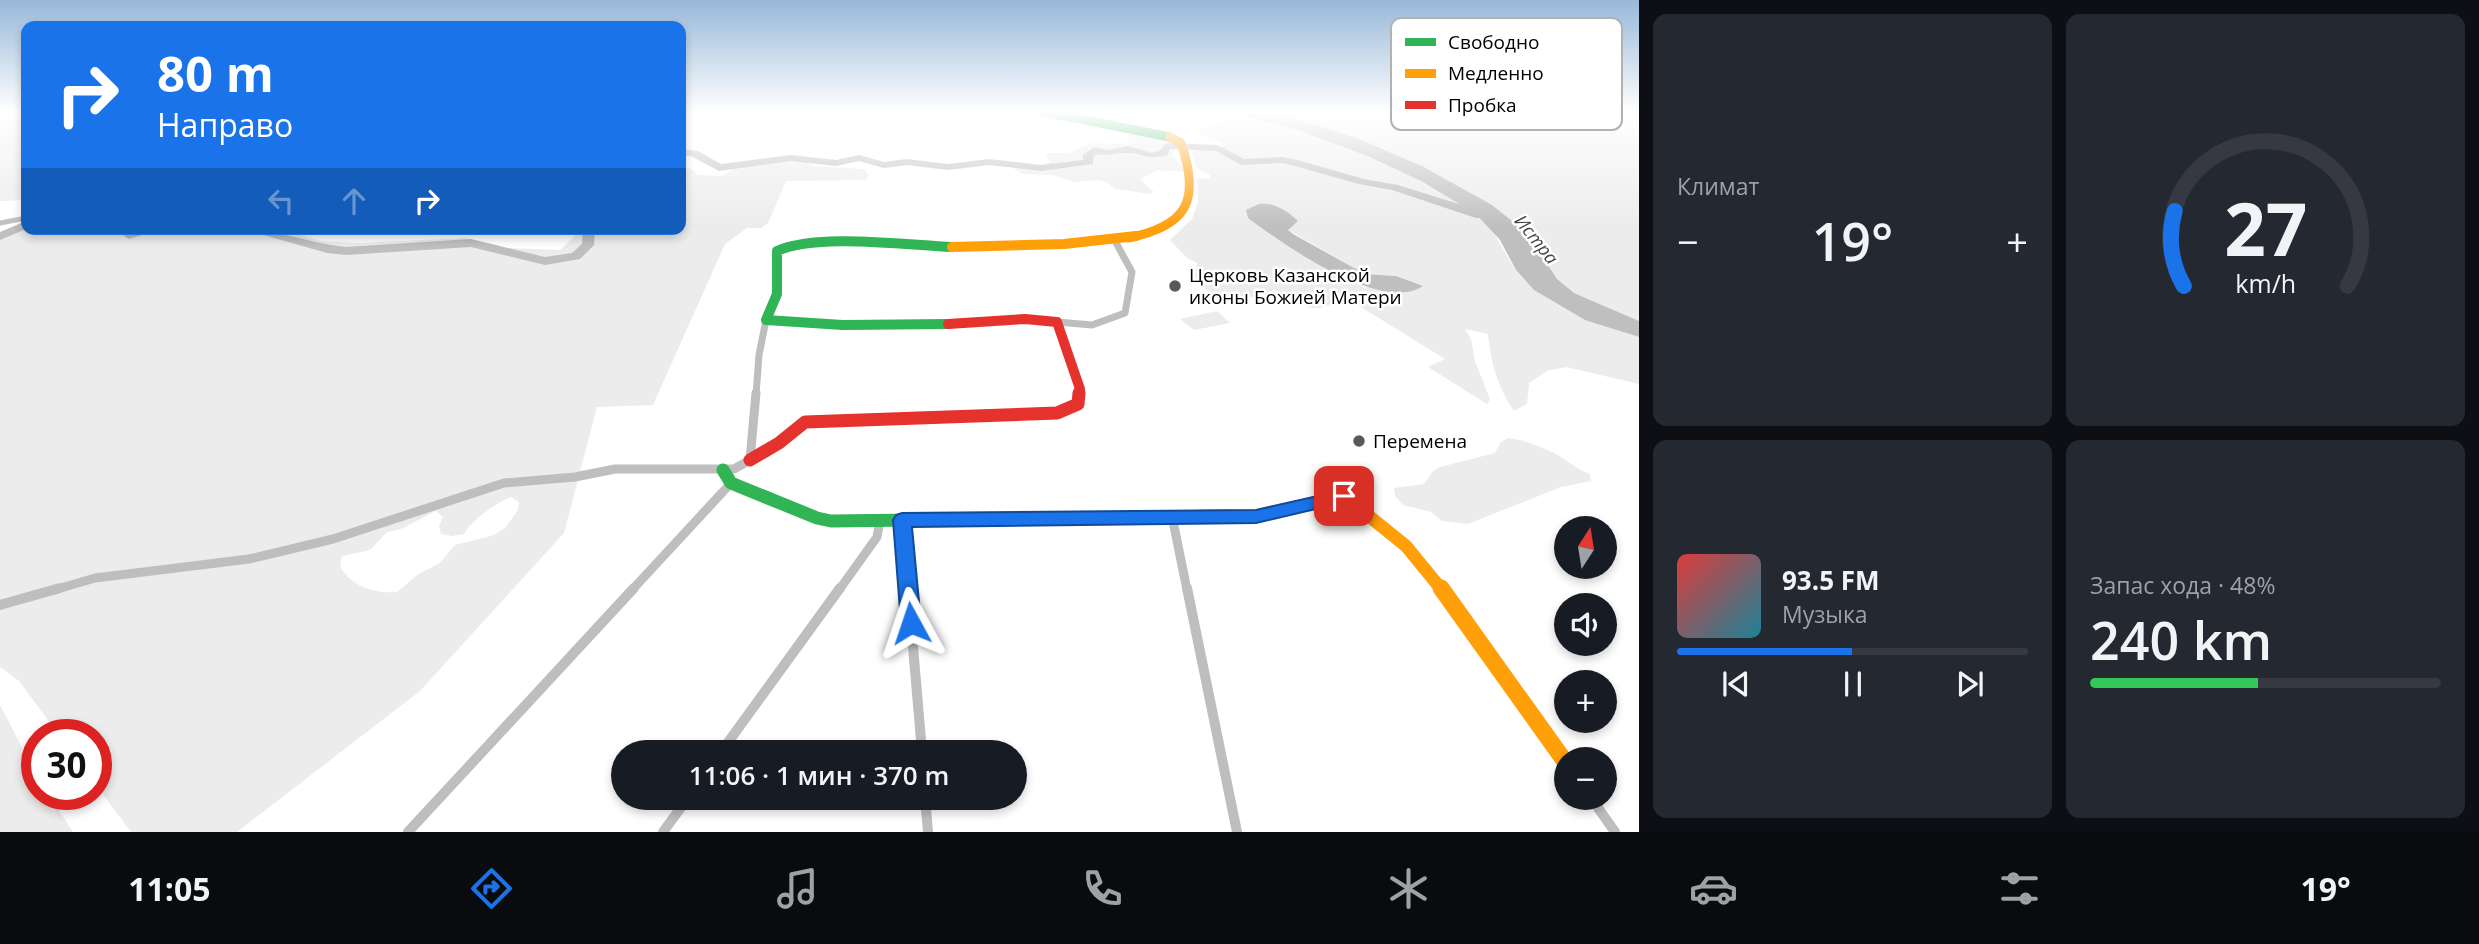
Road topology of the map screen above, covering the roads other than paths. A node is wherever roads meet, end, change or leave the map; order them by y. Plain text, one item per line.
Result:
1 (1184, 150) edge
2 (21, 219) edge
3 (0, 223) edge
4 (1114, 239) junction
5 (766, 320) junction
6 (1056, 322) junction
7 (750, 460) junction
8 (723, 470) junction
9 (731, 484) junction
10 (1172, 516) junction
11 (880, 520) junction
12 (902, 520) junction
13 (0, 605) edge
14 (730, 740) edge
15 (921, 740) edge
16 (1555, 747) edge
17 (679, 810) edge
18 (926, 810) edge
19 (1599, 810) edge
20 (408, 832) edge
21 (663, 832) edge
22 (928, 832) edge
23 (1237, 832) edge
24 (1615, 832) edge

1 - 4 street
2 - 3 street
4 - 5 street
4 - 6 street
5 - 6 street
5 - 7 street
6 - 7 street
7 - 8 street
8 - 9 street
8 - 13 street
9 - 11 street
9 - 20 street
10 - 12 street
10 - 16 street
10 - 23 street
11 - 12 street
11 - 14 street
12 - 15 street
17 - 21 street
18 - 22 street
19 - 24 street

